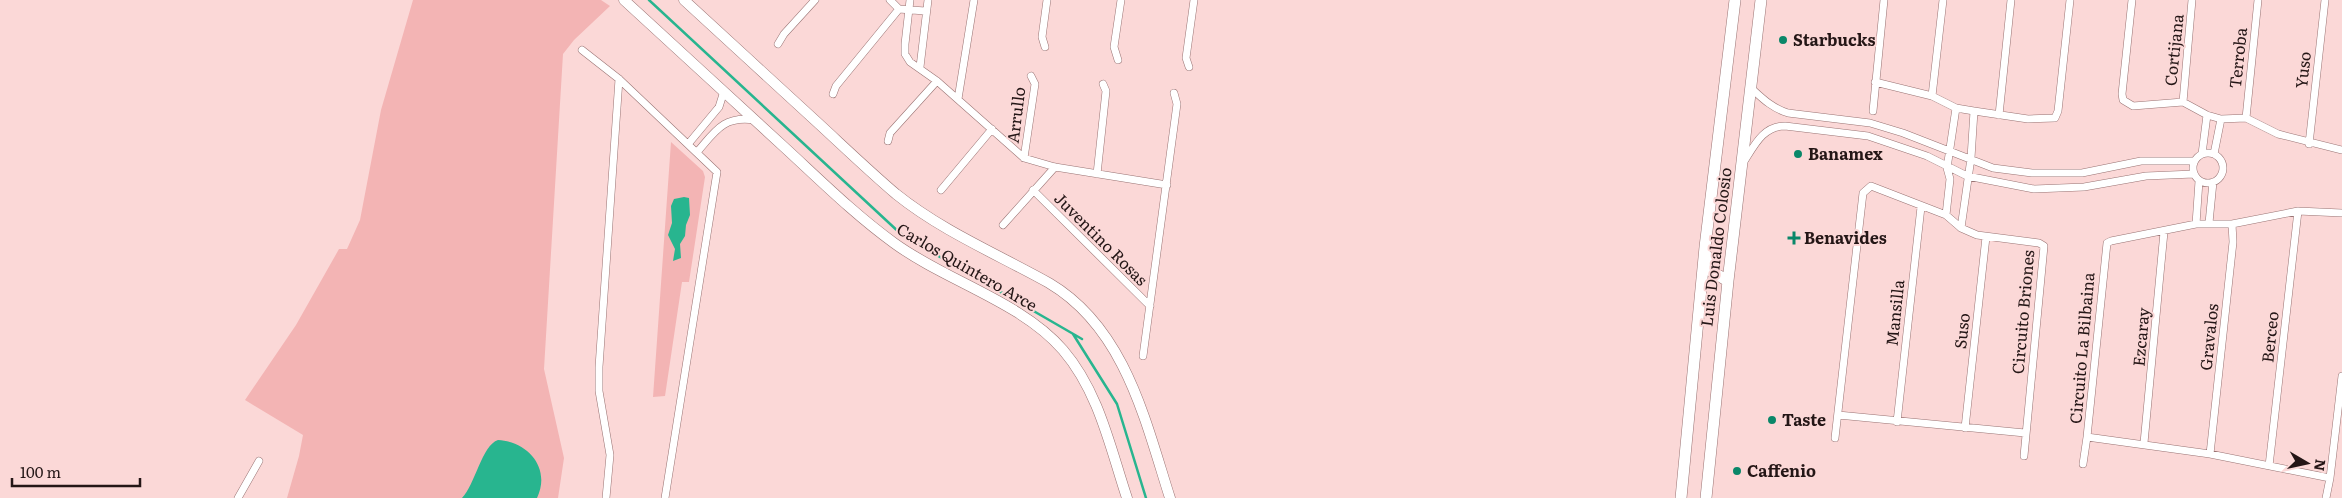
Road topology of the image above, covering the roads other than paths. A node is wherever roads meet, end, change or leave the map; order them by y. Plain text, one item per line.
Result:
1 (624, 0) edge
2 (684, 0) edge
3 (815, 0) edge
4 (890, 0) edge
5 (910, 0) edge
6 (928, 0) edge
7 (974, 0) edge
8 (1047, 0) edge
9 (1121, 0) edge
10 (1194, 0) edge
11 (1734, 0) edge
12 (1761, 0) edge
13 (1884, 0) edge
14 (1943, 0) edge
15 (2010, 0) edge
16 (2070, 0) edge
17 (2132, 0) edge
18 (2192, 0) edge
19 (2258, 0) edge
20 (2325, 0) edge
21 (899, 9) junction
22 (910, 10) junction
23 (926, 11) junction
24 (778, 44) dead end
25 (1044, 47) dead end
26 (582, 50) dead end
27 (1118, 60) dead end
28 (920, 67) junction
29 (1189, 68) dead end
30 (1031, 76) dead end
31 (619, 79) junction
32 (938, 81) junction
33 (1875, 82) junction
34 (1103, 84) dead end
35 (1751, 88) junction
36 (724, 92) junction
37 (1174, 93) dead end
38 (833, 94) dead end
39 (1932, 96) junction
40 (958, 99) junction
41 (2182, 102) junction
42 (1956, 108) junction
43 (1873, 111) dead end
44 (1974, 112) junction
45 (1998, 115) junction
46 (2207, 115) junction
47 (2246, 118) junction
48 (754, 120) junction
49 (708, 123) junction
50 (1870, 123) junction
51 (2221, 123) junction
52 (716, 130) junction
53 (992, 130) junction
54 (1868, 136) junction
55 (888, 141) dead end
56 (689, 143) junction
57 (2309, 144) junction
58 (2342, 150) edge
59 (698, 151) junction
60 (1950, 151) junction
61 (2202, 154) junction
62 (2214, 154) junction
63 (1024, 158) junction
64 (1971, 158) junction
65 (2194, 161) junction
66 (1743, 162) junction
67 (1055, 167) junction
68 (1948, 168) junction
69 (2082, 173) junction
70 (1097, 174) junction
71 (2194, 174) junction
72 (1967, 176) junction
73 (2200, 181) junction
74 (2213, 182) junction
75 (1167, 185) junction
76 (2084, 187) junction
77 (941, 190) dead end
78 (1033, 190) junction
79 (1921, 207) junction
80 (2298, 211) junction
81 (2342, 213) edge
82 (1946, 215) junction
83 (2196, 224) junction
84 (2209, 224) junction
85 (2232, 224) junction
86 (1002, 225) dead end
87 (1961, 228) junction
88 (2164, 232) junction
89 (1986, 237) junction
90 (1705, 247) junction
91 (1728, 281) junction
92 (1150, 306) junction
93 (1143, 356) dead end
94 (2342, 376) edge
95 (1838, 415) junction
96 (1897, 422) junction
97 (1965, 428) junction
98 (2025, 433) junction
99 (2087, 437) junction
100 (1835, 438) dead end
101 (2144, 443) junction
102 (2210, 454) junction
103 (2024, 456) dead end
104 (259, 461) dead end
105 (2083, 464) dead end
106 (2269, 466) junction
107 (2330, 478) junction
108 (238, 498) edge
109 (606, 498) edge
110 (665, 498) edge
111 (1127, 498) edge
112 (1170, 498) edge
113 (1681, 498) edge
114 (1706, 498) edge
115 (2326, 498) edge

1 - 36 main road, Carlos Quintero Arce
2 - 112 main road, Carlos Quintero Arce
3 - 24 street
4 - 21 street
5 - 22 street
6 - 23 street
7 - 40 street
8 - 25 street
9 - 27 street
10 - 29 street
11 - 90 main road, Luis Donaldo Colosio
12 - 35 main road, Luis Donaldo Colosio
13 - 33 street
14 - 39 street
15 - 45 street
16 - 45 street
17 - 41 street
18 - 41 street, Cortijana
19 - 47 street, Terroba
20 - 57 street, Yuso
21 - 22 street
21 - 38 street
22 - 23 street
22 - 28 street
23 - 28 street
26 - 31 street
28 - 32 street
30 - 63 street, Arrullo
31 - 56 street
31 - 109 street
32 - 40 street
32 - 55 street
33 - 39 street
33 - 43 street
34 - 70 street
35 - 50 street
35 - 66 main road, Luis Donaldo Colosio
36 - 48 main road, Carlos Quintero Arce
36 - 49 street
37 - 75 street
39 - 42 street
40 - 53 street
41 - 46 street
42 - 44 street
42 - 60 street
44 - 45 street
44 - 64 street
46 - 51 street
46 - 61 street
47 - 51 street
47 - 57 street
48 - 52 street
48 - 111 main road, Carlos Quintero Arce
49 - 52 street
49 - 56 street
50 - 54 street
50 - 60 street
51 - 62 street
52 - 59 street
53 - 63 street
53 - 77 street
54 - 66 street
54 - 68 street
56 - 59 street
57 - 58 street
59 - 110 street
60 - 64 street
60 - 68 street
61 - 62 street
61 - 65 street
62 - 74 street
63 - 67 street
64 - 69 street
64 - 72 street
65 - 69 street
65 - 71 street
66 - 91 main road, Luis Donaldo Colosio
67 - 70 street
67 - 78 street
68 - 72 street
68 - 82 street
69 - 76 street
70 - 75 street
71 - 73 street
71 - 76 street
72 - 76 street
72 - 87 street
73 - 74 street
73 - 83 street
74 - 84 street
75 - 92 street
78 - 86 street
78 - 92 street, Juventino Rosas
79 - 82 street, Circuito Briones
79 - 95 street, Circuito Briones
79 - 96 street, Mansilla
80 - 81 street, Circuito La Bilbaina
80 - 85 street, Circuito La Bilbaina
80 - 106 street, Berceo
82 - 87 street, Circuito Briones
83 - 84 street, Circuito La Bilbaina
83 - 88 street, Circuito La Bilbaina
84 - 85 street, Circuito La Bilbaina
85 - 102 street, Gravalos
87 - 89 street, Circuito Briones
88 - 99 street, Circuito La Bilbaina
88 - 101 street, Ezcaray
89 - 97 street, Suso
89 - 98 street, Circuito Briones
90 - 91 main road
90 - 113 main road, Luis Donaldo Colosio
91 - 114 main road, Luis Donaldo Colosio
92 - 93 street
94 - 107 street
95 - 96 street
95 - 100 street
96 - 97 street
97 - 98 street
98 - 103 street
99 - 101 street, Circuito La Bilbaina
99 - 105 street
101 - 102 street, Circuito La Bilbaina
102 - 106 street, Circuito La Bilbaina
104 - 108 street
106 - 107 street, Circuito La Bilbaina
107 - 115 street

